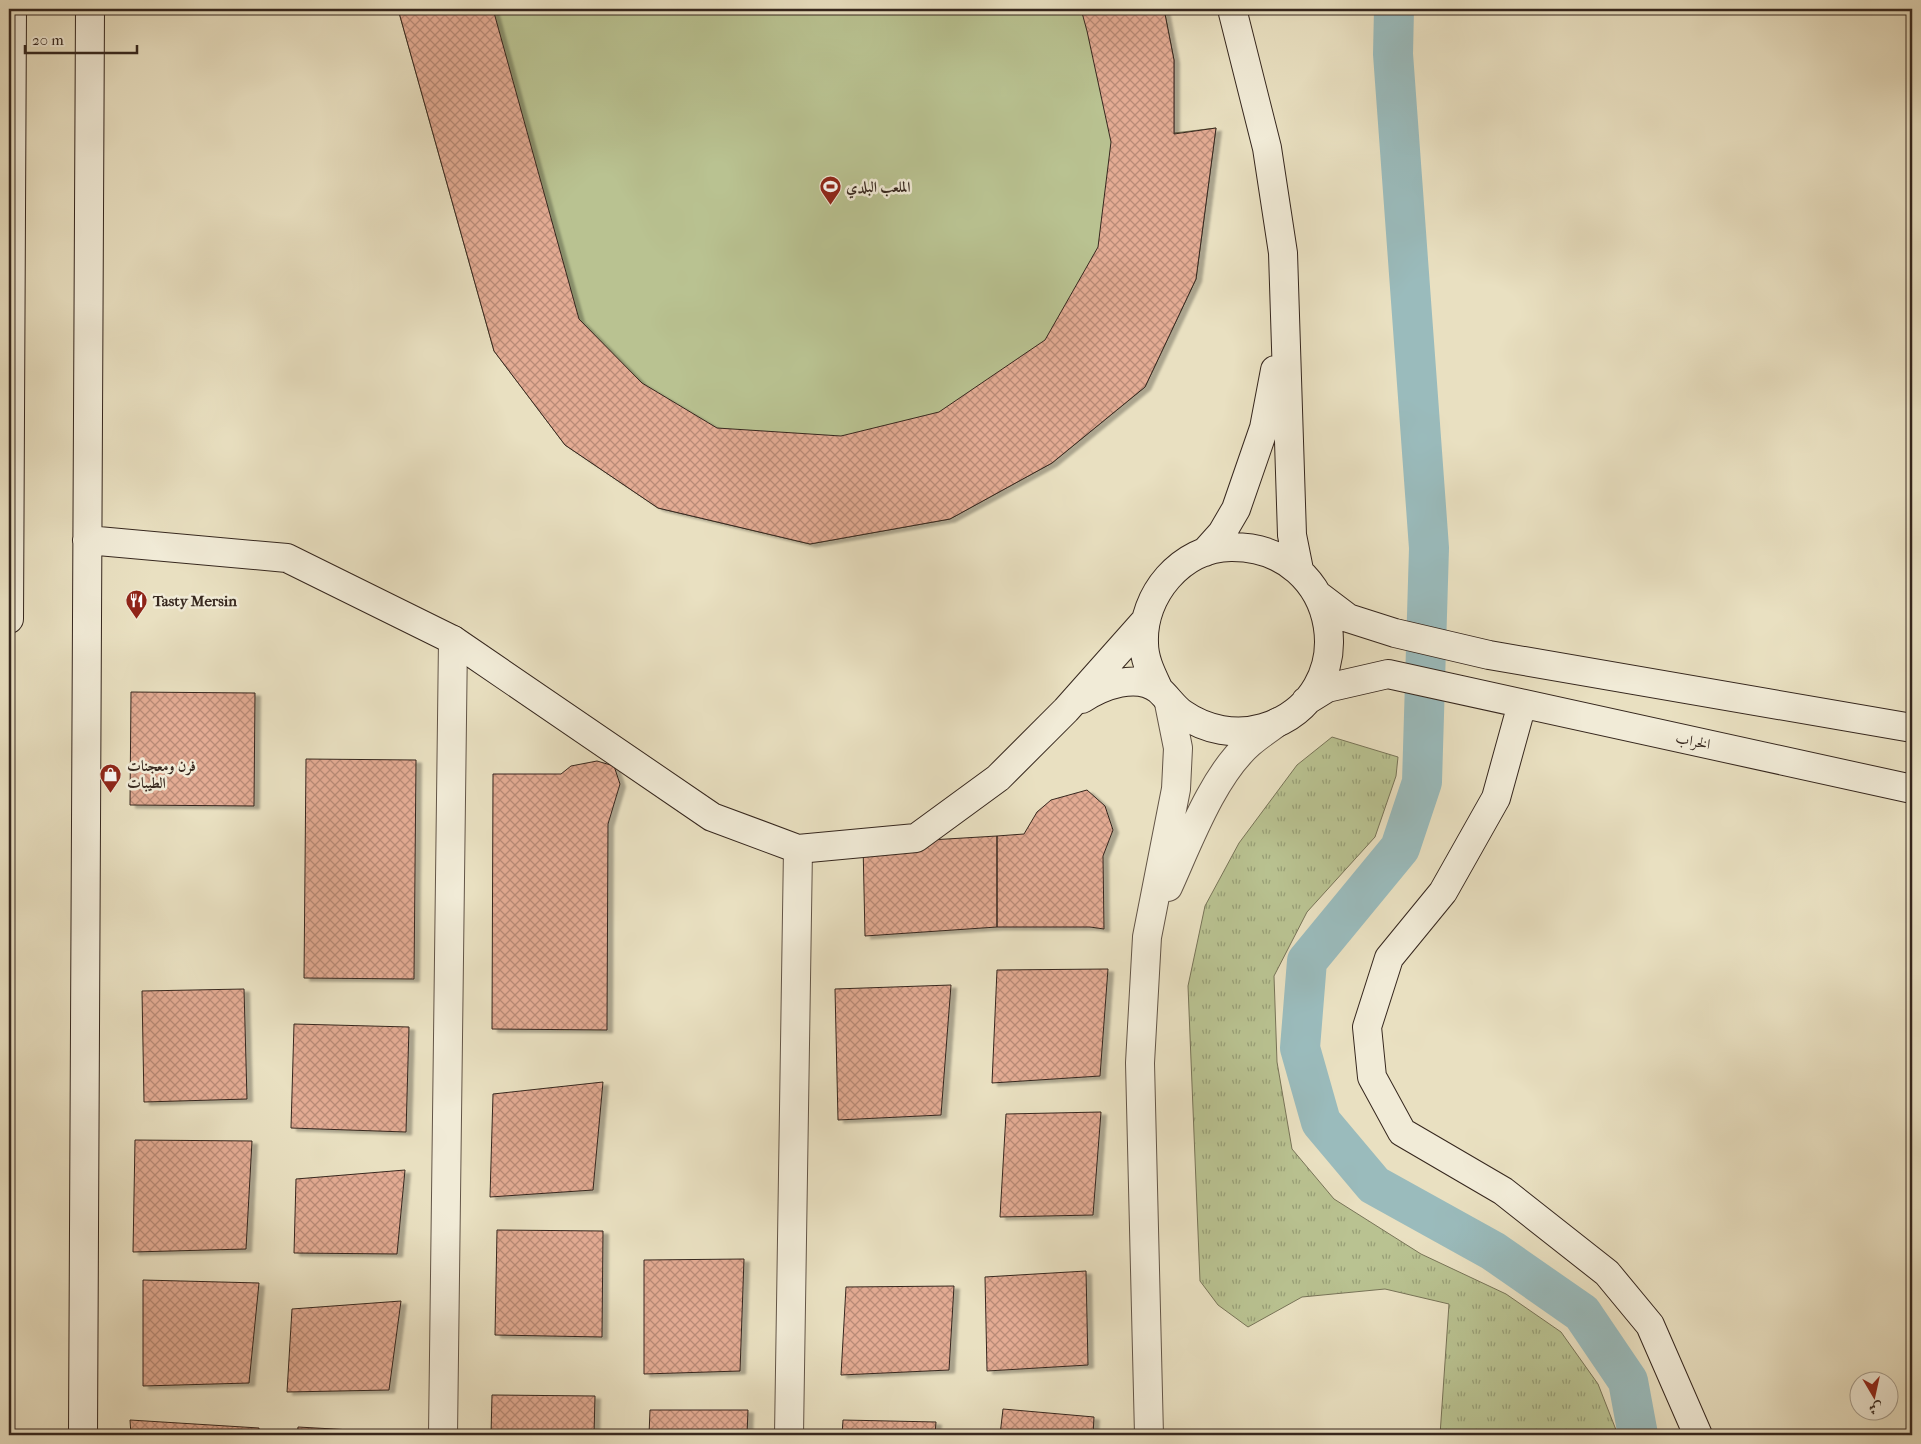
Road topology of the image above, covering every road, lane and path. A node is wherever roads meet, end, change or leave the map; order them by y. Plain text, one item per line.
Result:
1 (12, 9) edge
2 (90, 9) edge
3 (1232, 9) edge
4 (1284, 322) junction
5 (9, 540) edge
6 (87, 540) junction
7 (1205, 552) junction
8 (1299, 570) junction
9 (1319, 596) junction
10 (9, 619) edge
11 (1146, 620) junction
12 (453, 640) junction
13 (1164, 696) junction
14 (1306, 701) junction
15 (1522, 704) junction
16 (1066, 710) junction
17 (1279, 721) junction
18 (1912, 728) edge
19 (1912, 789) edge
20 (798, 849) junction
21 (1147, 937) junction
22 (83, 1435) edge
23 (443, 1435) edge
24 (789, 1435) edge
25 (1149, 1435) edge
26 (1698, 1435) edge

1 - 5 main road
2 - 6 main road
3 - 4 main road
4 - 7 main road
4 - 8 main road
5 - 10 main road
6 - 12 main road
6 - 22 main road
7 - 8 main road
7 - 11 main road
8 - 9 main road
9 - 14 main road
9 - 18 main road
11 - 13 main road
11 - 16 main road
12 - 20 main road
12 - 23 main road
13 - 16 main road
13 - 17 main road
13 - 21 main road
14 - 15 main road, الخراب
14 - 17 main road
15 - 19 main road, الخراب
15 - 26 main road
16 - 20 main road
17 - 21 main road
20 - 24 main road
21 - 25 main road

